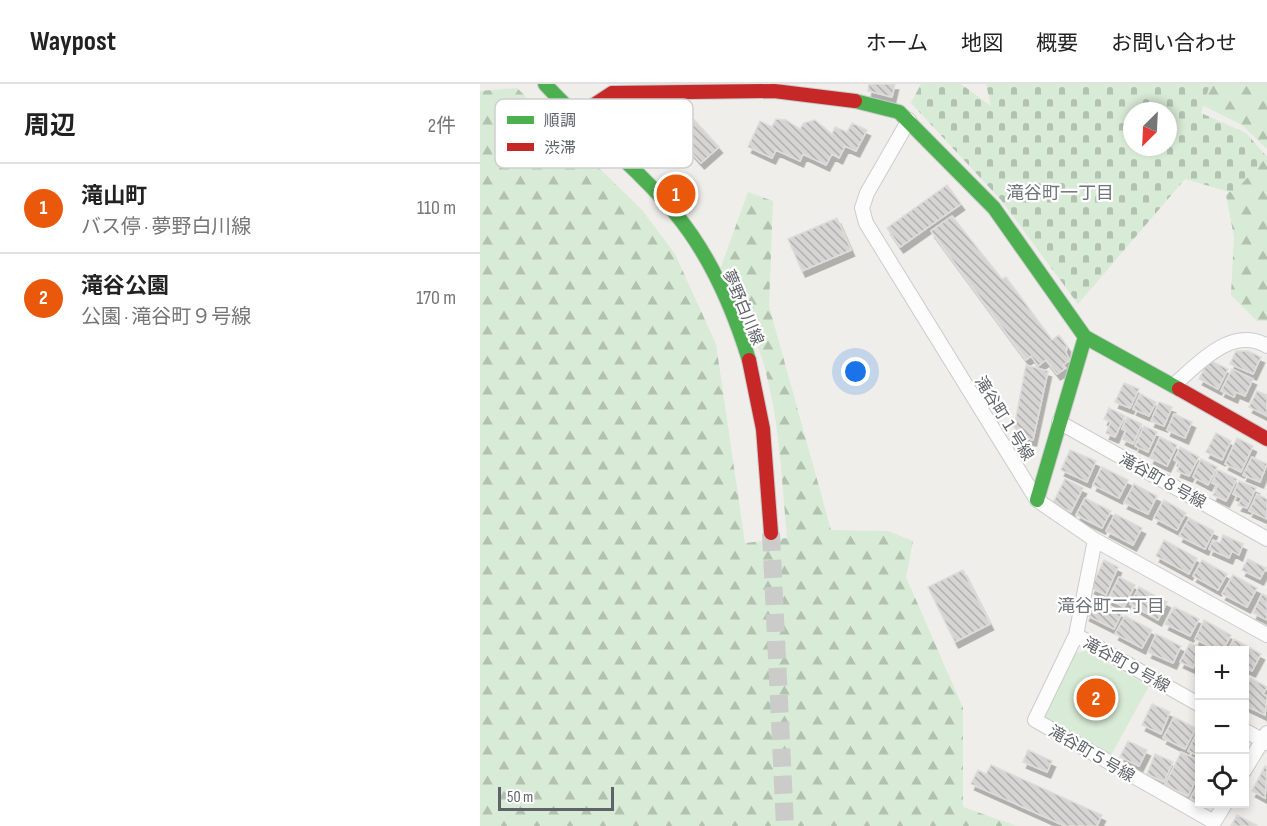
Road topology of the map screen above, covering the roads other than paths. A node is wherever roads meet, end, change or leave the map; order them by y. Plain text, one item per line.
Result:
1 (545, 84) edge
2 (776, 88) edge
3 (558, 99) edge
4 (603, 99) edge
5 (909, 120) junction
6 (630, 168) edge
7 (1085, 337) junction
8 (1267, 346) edge
9 (1174, 385) junction
10 (1059, 422) junction
11 (1267, 439) edge
12 (1036, 500) junction
13 (771, 533) tunnel mouth
14 (1267, 539) edge
15 (1095, 540) junction
16 (1076, 635) junction
17 (1267, 635) edge
18 (1195, 702) edge
19 (1249, 732) edge
20 (1266, 739) edge
21 (1249, 765) edge
22 (1223, 808) edge

1 - 3 street, 夢野白川線
2 - 4 street
2 - 5 street
5 - 7 street
5 - 12 street, 滝谷町１号線
6 - 13 street, 夢野白川線
7 - 9 street
7 - 10 street
8 - 9 street
9 - 11 street
10 - 12 street
10 - 14 street, 滝谷町８号線
12 - 15 street, 滝谷町１号線
15 - 16 street, 滝谷町９号線
15 - 17 street, 滝谷町１号線
16 - 18 street, 滝谷町９号線
16 - 22 street, 滝谷町５号線
19 - 20 street
20 - 21 street

